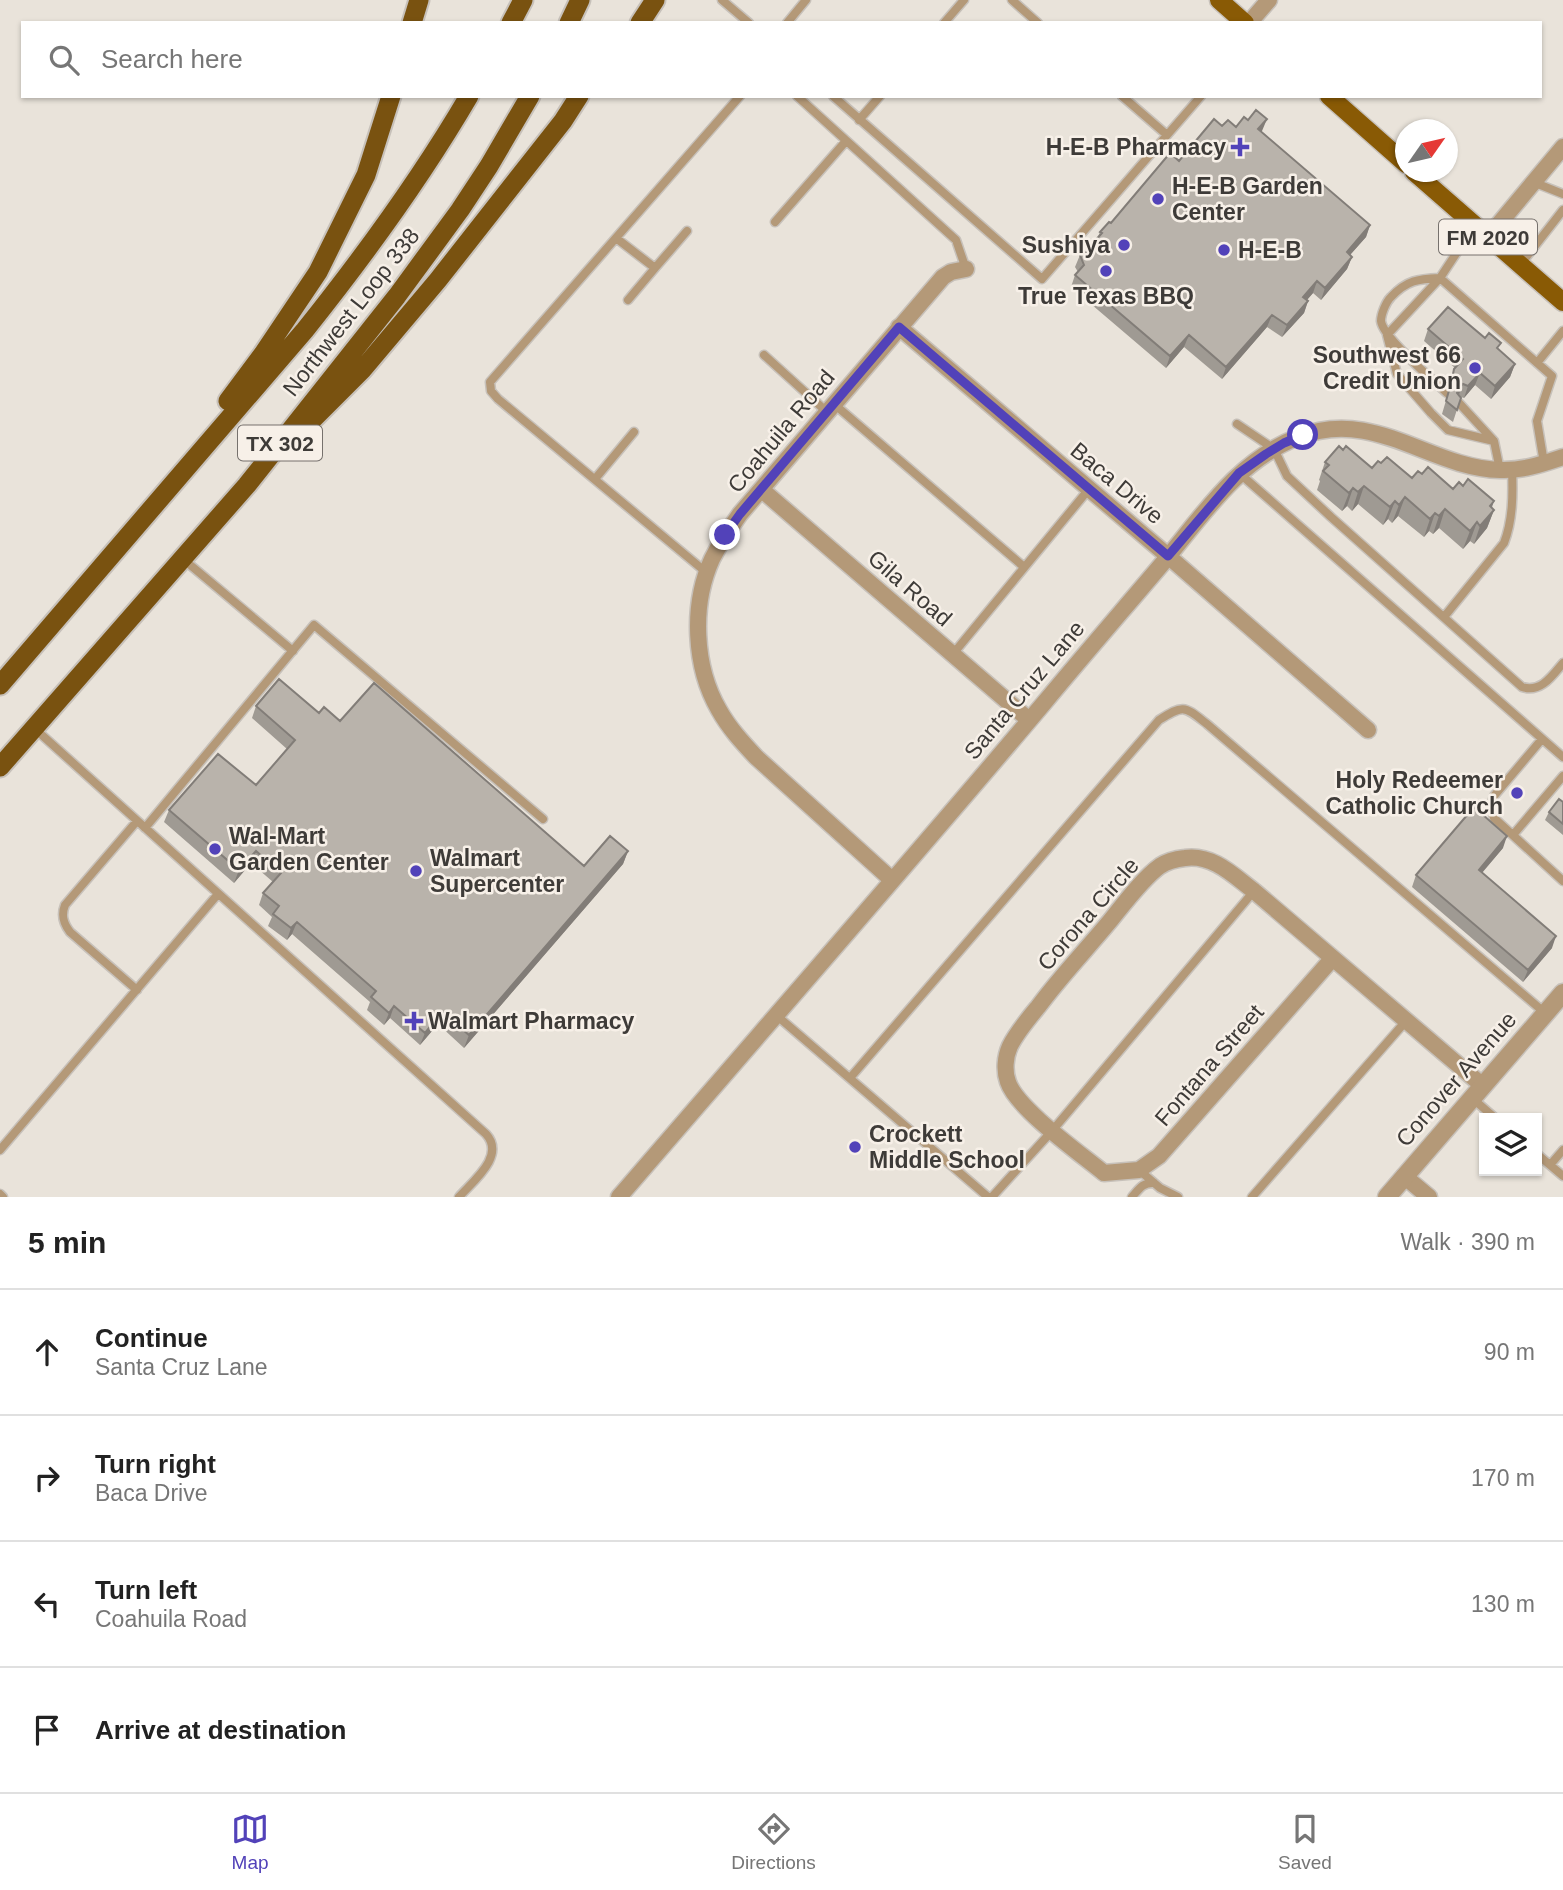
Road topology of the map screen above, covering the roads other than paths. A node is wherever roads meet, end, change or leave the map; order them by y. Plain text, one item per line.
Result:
1 (419, 0) edge
2 (523, 0) edge
3 (580, 0) edge
4 (639, 0) edge
5 (655, 0) edge
6 (722, 0) edge
7 (806, 0) edge
8 (964, 0) edge
9 (1012, 0) edge
10 (1219, 0) edge
11 (1269, 0) edge
12 (413, 21) edge
13 (512, 21) edge
14 (570, 21) edge
15 (626, 21) edge
16 (641, 21) edge
17 (747, 21) edge
18 (789, 21) edge
19 (946, 21) edge
20 (1036, 21) edge
21 (1245, 21) edge
22 (1249, 21) edge
23 (390, 98) edge
24 (468, 98) edge
25 (529, 98) edge
26 (578, 98) edge
27 (591, 98) edge
28 (738, 98) edge
29 (799, 98) edge
30 (834, 98) edge
31 (878, 98) edge
32 (1124, 98) edge
33 (1198, 98) edge
34 (1331, 98) edge
35 (859, 120) junction
36 (1167, 135) junction
37 (846, 141) junction
38 (1563, 148) edge
39 (1395, 155) edge
40 (1426, 182) edge
41 (1533, 183) junction
42 (1563, 194) edge
43 (1563, 210) edge
44 (775, 222) dead end
45 (687, 231) dead end
46 (1482, 231) junction
47 (476, 232) junction
48 (616, 238) junction
49 (1520, 265) junction
50 (654, 268) junction
51 (966, 270) joint
52 (1440, 278) junction
53 (628, 300) dead end
54 (1563, 302) edge
55 (899, 327) junction
56 (1563, 331) edge
57 (1387, 335) junction
58 (764, 355) dead end
59 (1537, 363) junction
60 (1447, 393) edge
61 (1459, 403) edge
62 (831, 408) junction
63 (1237, 424) dead end
64 (634, 432) dead end
65 (1494, 441) junction
66 (1274, 449) junction
67 (1563, 457) edge
68 (1544, 463) junction
69 (1506, 470) junction
70 (1239, 473) junction
71 (595, 480) junction
72 (247, 485) junction
73 (1089, 489) junction
74 (762, 490) junction
75 (1168, 556) junction
76 (183, 559) junction
77 (1024, 567) junction
78 (707, 573) junction
79 (78, 595) junction
80 (1444, 617) junction
81 (293, 651) junction
82 (953, 654) junction
83 (1563, 663) edge
84 (0, 685) edge
85 (1029, 720) junction
86 (34, 728) junction
87 (1368, 730) dead end
88 (1542, 739) junction
89 (1563, 757) edge
90 (0, 767) edge
91 (1563, 776) edge
92 (543, 819) dead end
93 (137, 821) junction
94 (145, 828) junction
95 (1513, 835) junction
96 (892, 880) junction
97 (1563, 881) edge
98 (1254, 891) junction
99 (218, 894) junction
100 (1332, 959) junction
101 (136, 990) junction
102 (1563, 992) edge
103 (1545, 1013) junction
104 (776, 1015) junction
105 (1406, 1021) junction
106 (850, 1078) junction
107 (1477, 1092) junction
108 (1492, 1113) edge
109 (1052, 1131) junction
110 (0, 1135) edge
111 (8, 1141) junction
112 (0, 1150) edge
113 (1563, 1150) edge
114 (1542, 1158) edge
115 (1550, 1165) junction
116 (1139, 1170) junction
117 (1405, 1176) junction
118 (1563, 1176) edge
119 (1154, 1183) junction
120 (458, 1197) edge
121 (619, 1197) edge
122 (990, 1197) edge
123 (1132, 1197) edge
124 (1178, 1197) edge
125 (1252, 1197) edge
126 (1387, 1197) edge
127 (1429, 1197) edge

1 - 12 highway
2 - 13 highway
3 - 14 highway
4 - 15 highway
5 - 16 highway
6 - 17 lane
7 - 18 lane
8 - 19 lane
9 - 20 lane
10 - 21 main road
11 - 22 street
23 - 79 highway
24 - 79 highway, Northwest Loop 338 / TX 302
25 - 72 highway, Northwest Loop 338 / TX 302
26 - 47 highway
27 - 47 highway
28 - 48 lane
29 - 37 lane
30 - 35 lane
31 - 35 lane
32 - 36 lane
33 - 36 lane
34 - 39 main road
35 - 36 lane
37 - 44 lane
37 - 51 lane
38 - 41 street
40 - 46 main road, FM 2020
41 - 42 lane
41 - 46 street
43 - 49 lane
45 - 50 lane
46 - 49 main road, FM 2020
46 - 52 lane
47 - 72 highway
48 - 50 lane
48 - 71 lane
49 - 54 main road, FM 2020
50 - 53 lane
51 - 55 street, Coahuila Road
52 - 57 lane
52 - 57 lane
52 - 59 lane
55 - 62 street, Coahuila Road
55 - 73 street, Baca Drive
56 - 59 lane
57 - 60 lane
57 - 65 lane
58 - 62 lane
59 - 68 lane
61 - 65 lane
62 - 74 street, Coahuila Road
62 - 77 lane
63 - 66 lane
64 - 71 lane
65 - 69 lane
66 - 69 street, Santa Cruz Lane
66 - 70 street, Santa Cruz Lane
66 - 80 lane
67 - 68 street, Santa Cruz Lane
68 - 69 street, Santa Cruz Lane
69 - 80 lane
70 - 75 street, Santa Cruz Lane
70 - 88 lane
71 - 78 lane
72 - 76 highway, Northwest Loop 338 / TX 302
73 - 75 street, Baca Drive
73 - 77 lane
74 - 78 street, Coahuila Road
74 - 82 street, Gila Road
75 - 85 street, Santa Cruz Lane
75 - 87 street, Baca Drive
76 - 81 lane
76 - 86 highway, Northwest Loop 338 / TX 302
77 - 82 lane
78 - 96 street, Coahuila Road
79 - 84 highway, Northwest Loop 338 / TX 302
80 - 83 lane
81 - 92 lane
81 - 94 lane
82 - 85 street, Gila Road
85 - 96 street, Santa Cruz Lane
86 - 90 highway, Northwest Loop 338 / TX 302
86 - 93 lane
88 - 89 lane
88 - 95 lane
91 - 95 lane
93 - 94 lane
93 - 101 lane
94 - 99 lane
95 - 97 lane
96 - 104 street, Santa Cruz Lane
98 - 100 street, Corona Circle
98 - 109 lane
98 - 109 street, Corona Circle
99 - 101 lane
99 - 120 lane
100 - 105 street, Corona Circle
100 - 116 street, Fontana Street
101 - 111 lane
102 - 103 street, Conover Avenue
103 - 106 lane
103 - 107 street, Conover Avenue
104 - 106 lane
104 - 121 street, Santa Cruz Lane
105 - 107 street, Corona Circle
105 - 125 lane
106 - 122 lane
107 - 108 lane
107 - 117 street, Conover Avenue
109 - 116 street, Corona Circle
109 - 122 lane
110 - 111 lane
111 - 112 lane
113 - 115 lane
114 - 115 lane
115 - 118 lane
116 - 119 lane
117 - 126 street, Conover Avenue
117 - 127 street
119 - 123 lane
119 - 124 lane

